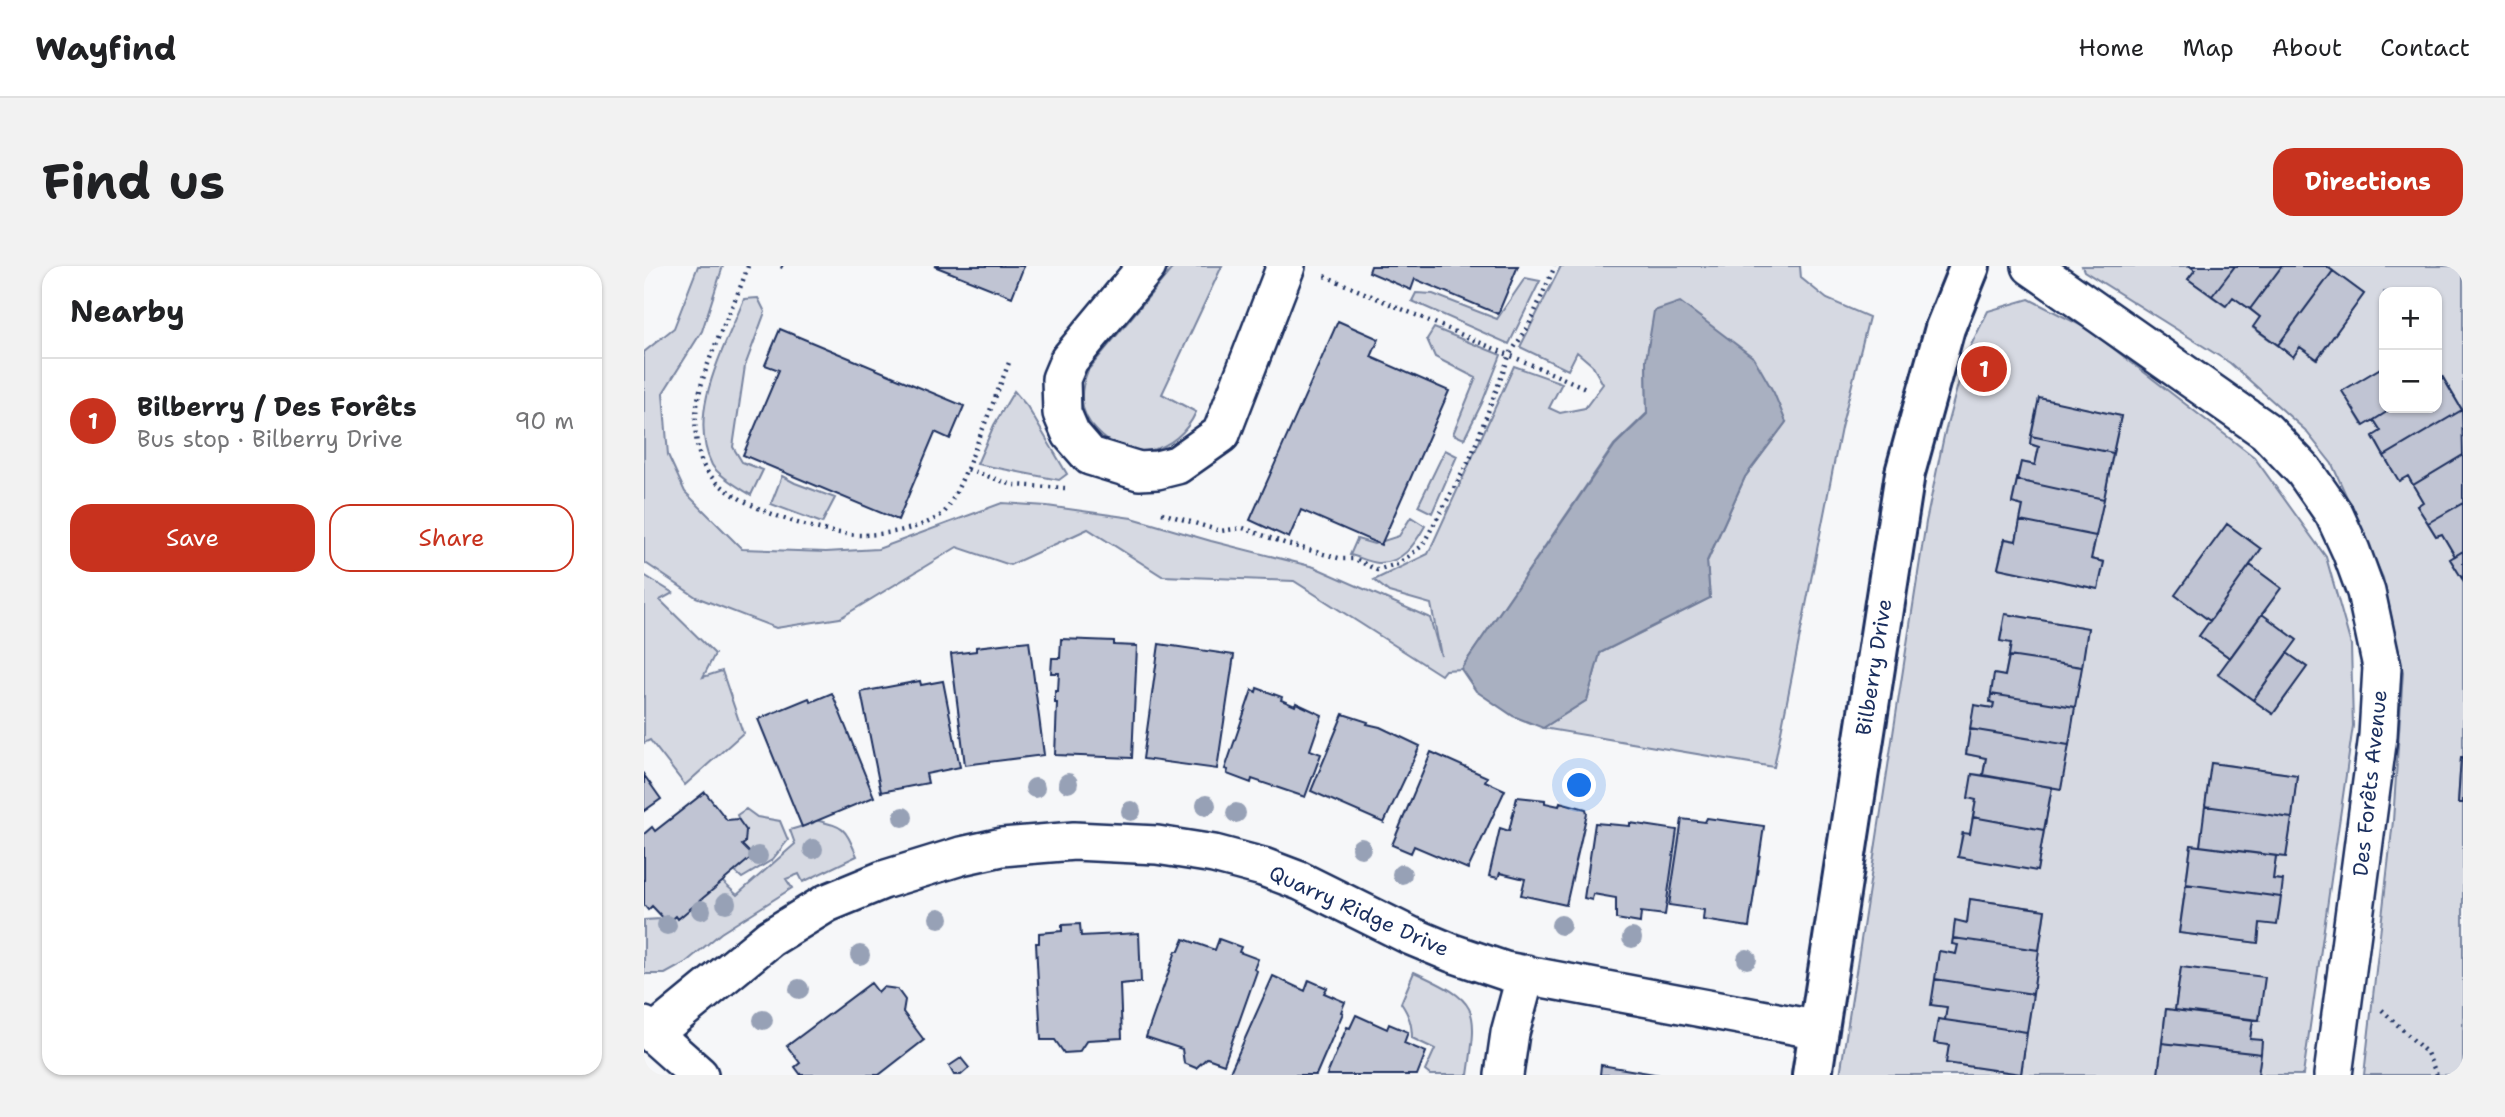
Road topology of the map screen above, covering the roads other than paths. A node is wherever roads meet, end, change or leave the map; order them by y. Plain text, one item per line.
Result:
1 (1146, 266) edge
2 (1969, 266) edge
3 (2031, 266) edge
4 (1299, 269) edge
5 (1526, 974) junction
6 (649, 1030) edge
7 (1819, 1030) junction
8 (699, 1075) edge
9 (1504, 1075) edge
10 (1812, 1075) edge
11 (2333, 1075) edge

1 - 4 street
2 - 7 street, Bilberry Drive
3 - 11 street, Des Forêts Avenue
5 - 6 street, Quarry Ridge Drive
5 - 7 street, Quarry Ridge Drive
5 - 9 street
6 - 8 street
7 - 10 street, Bilberry Drive

